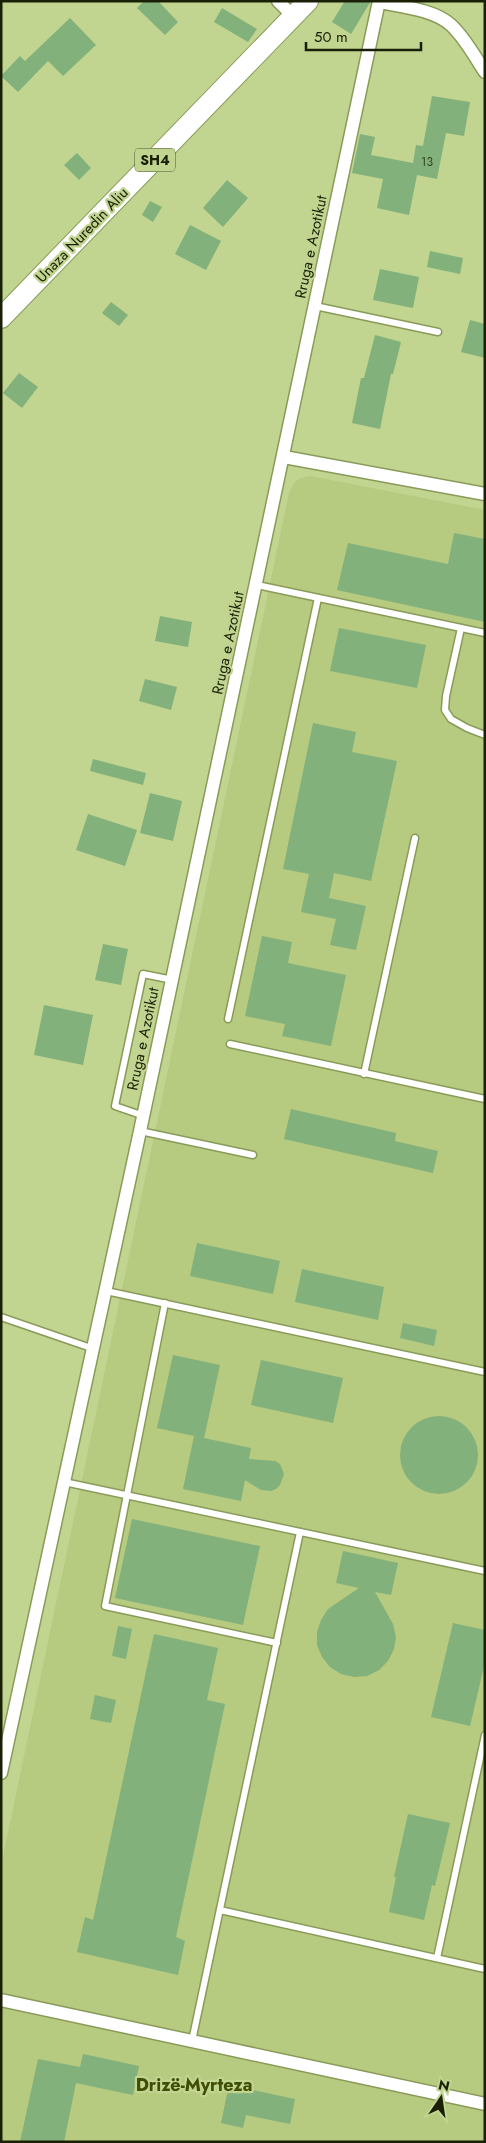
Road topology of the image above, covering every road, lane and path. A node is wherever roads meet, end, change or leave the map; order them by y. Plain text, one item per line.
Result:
1 (278, 1) edge
2 (308, 1) edge
3 (379, 2) edge
4 (294, 16) junction
5 (485, 72) edge
6 (315, 306) junction
7 (1, 318) edge
8 (438, 332) dead end
9 (284, 457) junction
10 (485, 494) edge
11 (257, 585) junction
12 (318, 598) junction
13 (461, 628) junction
14 (485, 633) edge
15 (485, 735) edge
16 (414, 838) dead end
17 (172, 980) junction
18 (228, 1019) dead end
19 (230, 1044) dead end
20 (364, 1074) junction
21 (485, 1099) edge
22 (144, 1116) junction
23 (140, 1131) junction
24 (253, 1155) dead end
25 (106, 1291) junction
26 (165, 1304) junction
27 (1, 1317) edge
28 (94, 1348) junction
29 (485, 1372) edge
30 (64, 1482) junction
31 (126, 1495) junction
32 (300, 1532) junction
33 (485, 1571) edge
34 (277, 1643) junction
35 (485, 1735) edge
36 (1, 1773) edge
37 (220, 1910) junction
38 (437, 1958) junction
39 (485, 1969) edge
40 (1, 2000) edge
41 (192, 2041) junction
42 (485, 2104) edge

1 - 4 street
2 - 4 main road, Unaza Nuredin Aliu / SH4
3 - 5 street
3 - 6 street, Rruga e Azotikut
4 - 7 main road, Unaza Nuredin Aliu / SH4
6 - 8 lane
6 - 9 street, Rruga e Azotikut
9 - 10 street
9 - 11 street, Rruga e Azotikut
11 - 12 lane
11 - 17 street, Rruga e Azotikut
12 - 13 lane
12 - 18 lane
13 - 14 lane
13 - 15 lane
16 - 20 lane
17 - 22 street, Rruga e Azotikut
17 - 22 lane
19 - 20 lane
20 - 21 lane
22 - 23 street, Rruga e Azotikut
23 - 24 lane
23 - 25 street, Rruga e Azotikut
25 - 26 lane
25 - 28 street, Rruga e Azotikut
26 - 29 lane
26 - 31 lane
27 - 28 lane
28 - 30 street, Rruga e Azotikut
30 - 31 lane
30 - 36 street, Rruga e Azotikut
31 - 32 lane
31 - 34 lane
32 - 33 lane
32 - 34 lane
34 - 37 lane
35 - 38 lane
37 - 38 lane
37 - 41 lane
38 - 39 lane
40 - 41 street
41 - 42 street

